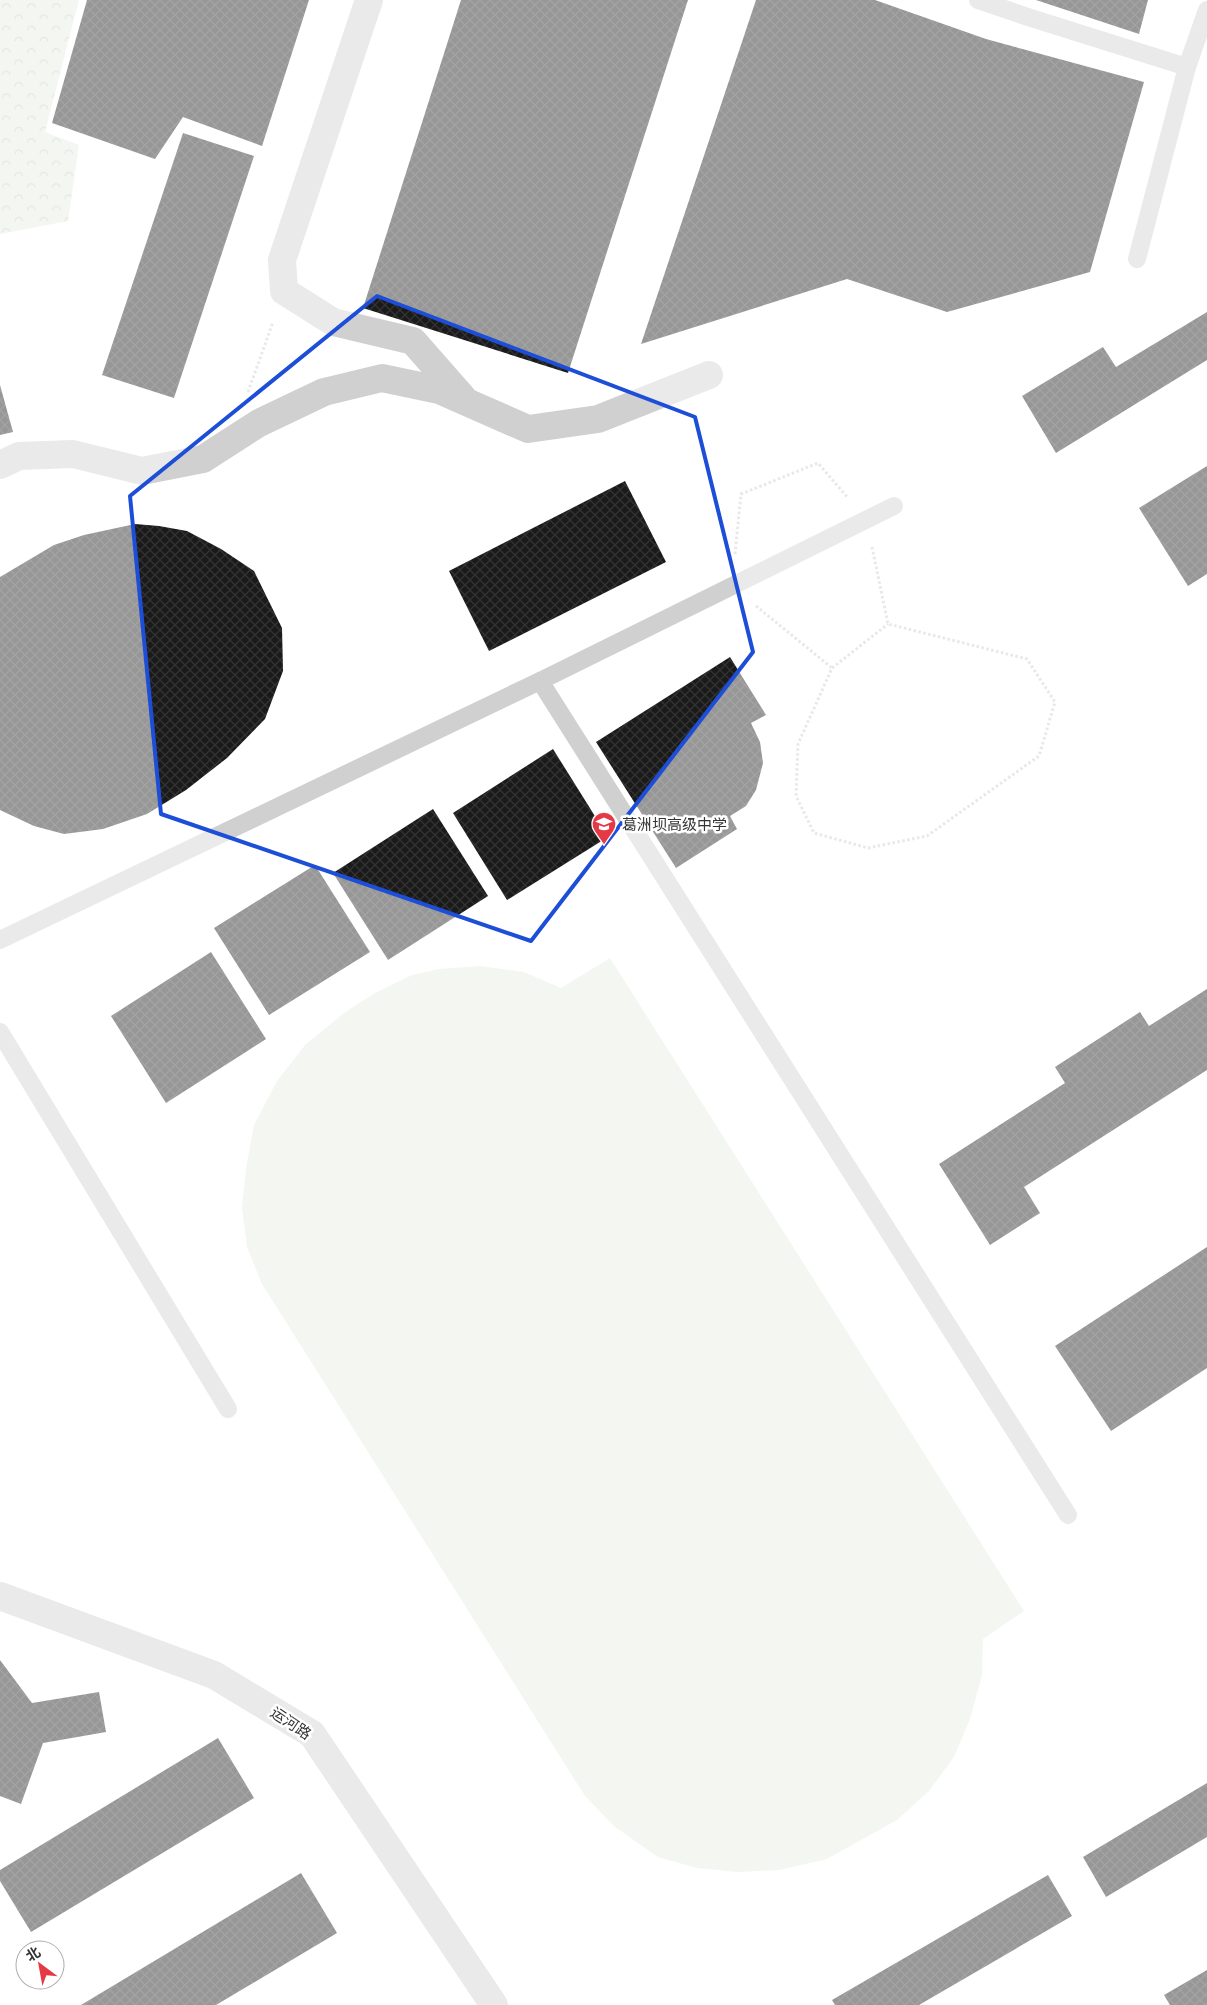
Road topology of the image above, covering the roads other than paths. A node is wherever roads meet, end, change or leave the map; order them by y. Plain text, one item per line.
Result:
1 (369, 0) edge
2 (978, 0) edge
3 (1207, 10) edge
4 (1187, 67) junction
5 (1137, 259) dead end
6 (709, 375) dead end
7 (466, 402) junction
8 (0, 465) edge
9 (894, 506) dead end
10 (540, 681) junction
11 (0, 940) edge
12 (0, 1032) edge
13 (228, 1409) dead end
14 (1068, 1516) dead end
15 (0, 1596) edge
16 (494, 2005) edge

1 - 7 street
2 - 4 lane
3 - 4 lane
4 - 5 lane
6 - 7 street
7 - 8 street
9 - 10 lane
10 - 11 lane
10 - 14 lane
12 - 13 lane
15 - 16 street, 运河路

